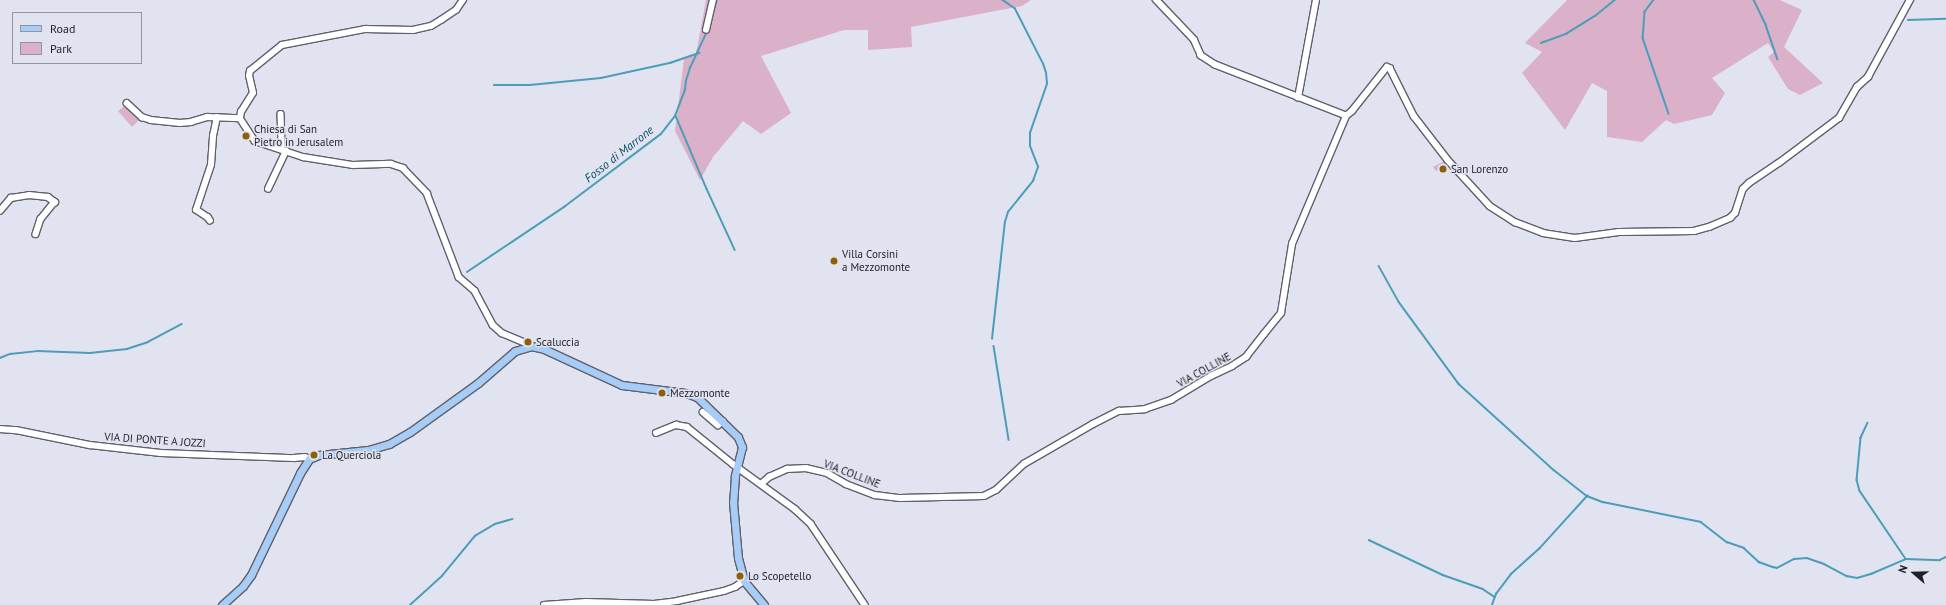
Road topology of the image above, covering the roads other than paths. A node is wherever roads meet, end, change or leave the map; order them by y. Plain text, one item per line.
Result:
1 (463, 0) edge
2 (713, 0) edge
3 (1156, 0) edge
4 (1316, 0) edge
5 (1910, 0) edge
6 (706, 30) dead end
7 (1298, 98) junction
8 (127, 102) dead end
9 (281, 114) dead end
10 (1346, 116) junction
11 (217, 117) junction
12 (240, 118) junction
13 (284, 150) junction
14 (268, 189) dead end
15 (0, 211) edge
16 (210, 221) dead end
17 (36, 234) dead end
18 (528, 346) junction
19 (704, 412) dead end
20 (723, 421) junction
21 (0, 429) edge
22 (656, 433) dead end
23 (309, 459) junction
24 (737, 467) junction
25 (761, 484) junction
26 (744, 581) junction
27 (222, 605) edge
28 (544, 605) edge
29 (764, 605) edge
30 (865, 605) edge

1 - 12 street
2 - 6 street
3 - 7 street
4 - 7 street
5 - 10 street, VIA COLLINE
7 - 10 street
8 - 11 street
9 - 13 street
10 - 25 street, VIA COLLINE
11 - 12 street
11 - 16 street
12 - 13 street
13 - 14 street
13 - 18 street
15 - 17 street
18 - 20 main road
18 - 23 main road
19 - 20 street
20 - 24 main road
21 - 23 street, VIA DI PONTE A JOZZI
22 - 24 street
23 - 27 main road
24 - 25 street
24 - 26 main road
25 - 30 street
26 - 28 street
26 - 29 main road

